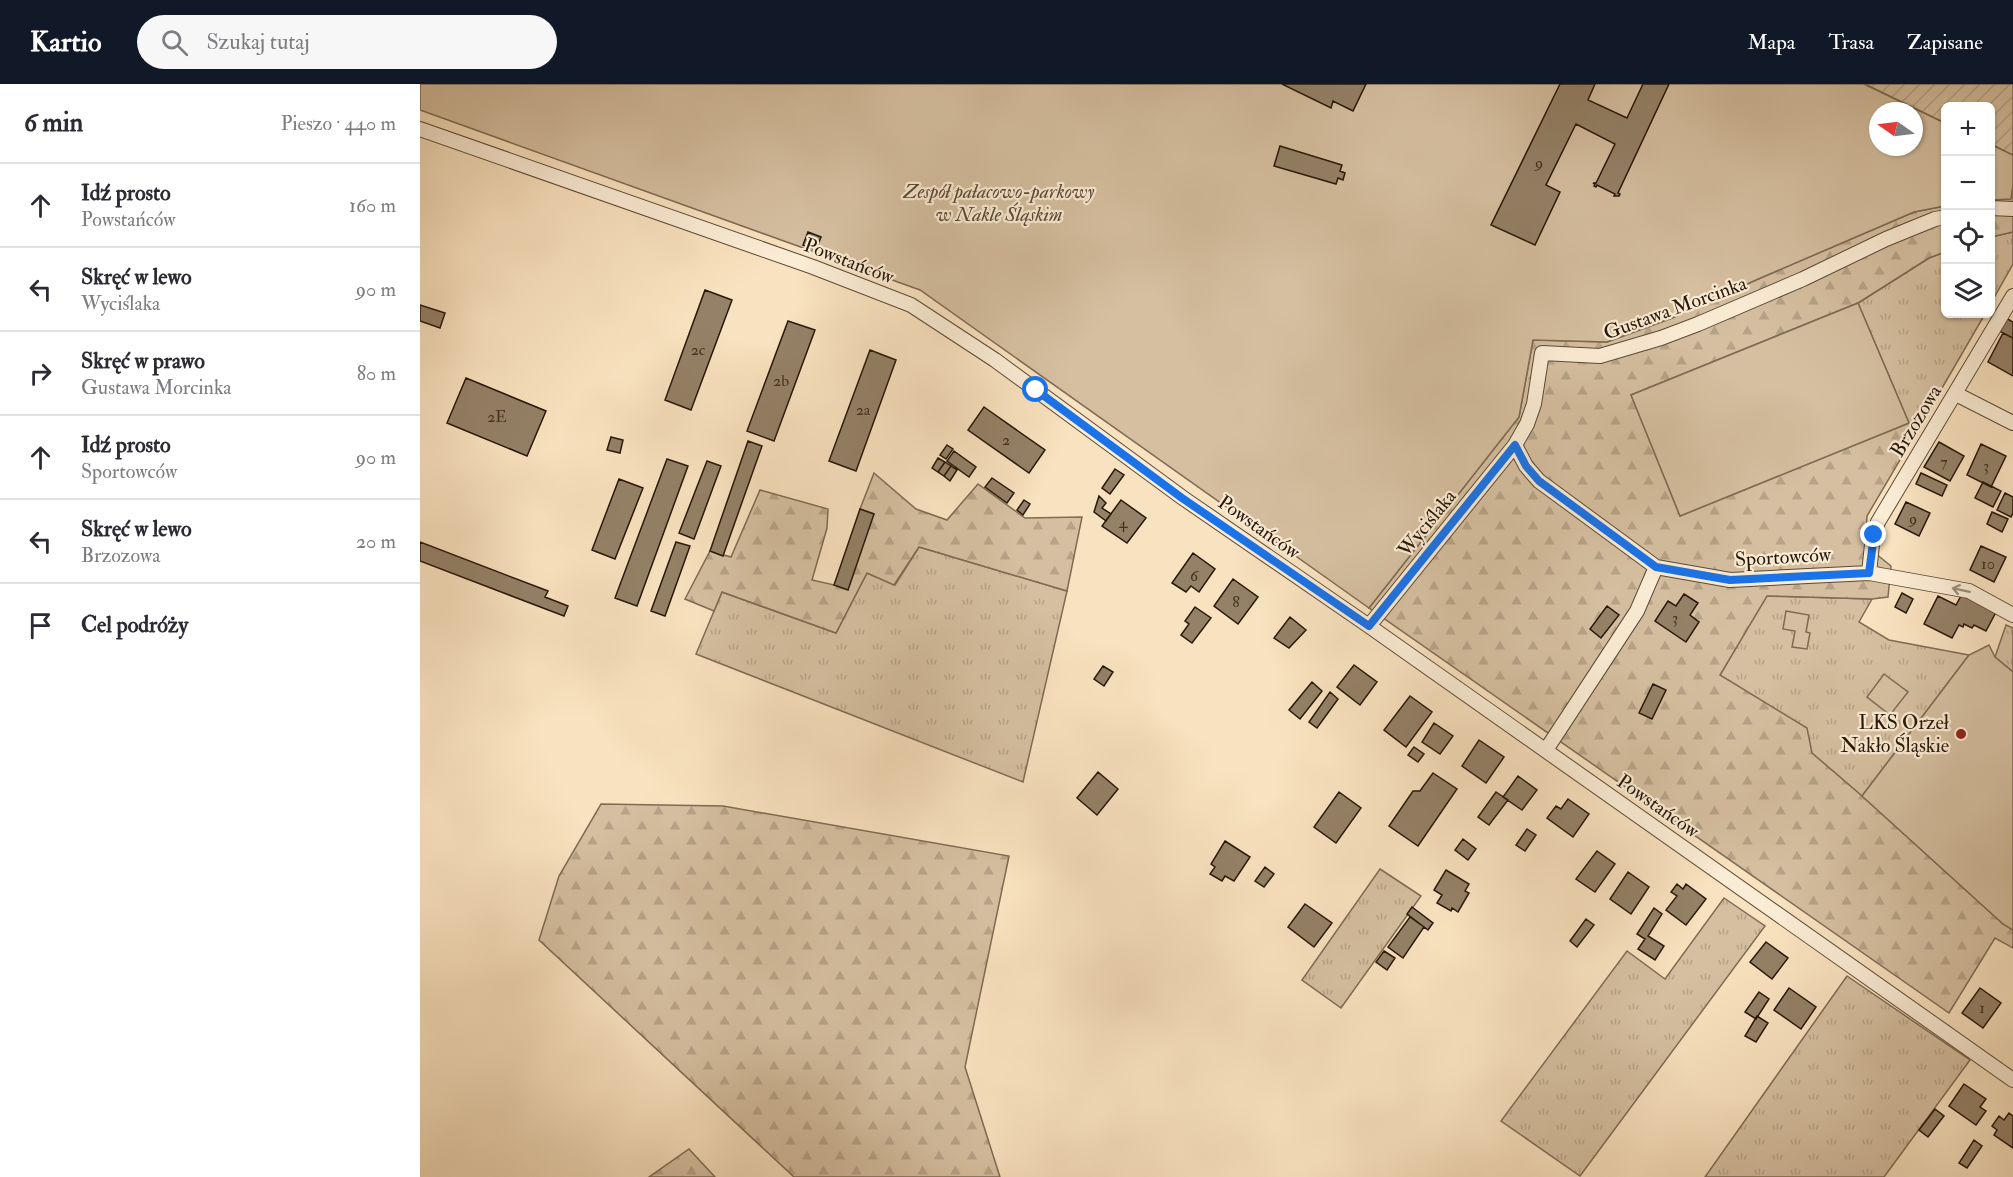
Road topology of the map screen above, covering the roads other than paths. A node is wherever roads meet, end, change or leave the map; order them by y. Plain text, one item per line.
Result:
1 (420, 129) edge
2 (1995, 208) edge
3 (2013, 209) edge
4 (1941, 218) edge
5 (2013, 296) edge
6 (1956, 394) junction
7 (2013, 423) edge
8 (1515, 445) junction
9 (1656, 567) junction
10 (1869, 573) junction
11 (2013, 615) edge
12 (1369, 626) junction
13 (1546, 750) junction
14 (2013, 1080) edge

1 - 12 street, Powstańców
2 - 3 street
4 - 8 street, Gustawa Morcinka
5 - 6 street, Brzozowa
6 - 7 street
6 - 10 street, Brzozowa
8 - 9 street
8 - 12 street, Wyciślaka
9 - 10 street, Sportowców
9 - 13 street
11 -> 10 street, Sportowców
12 - 13 street, Powstańców
13 - 14 street, Powstańców

